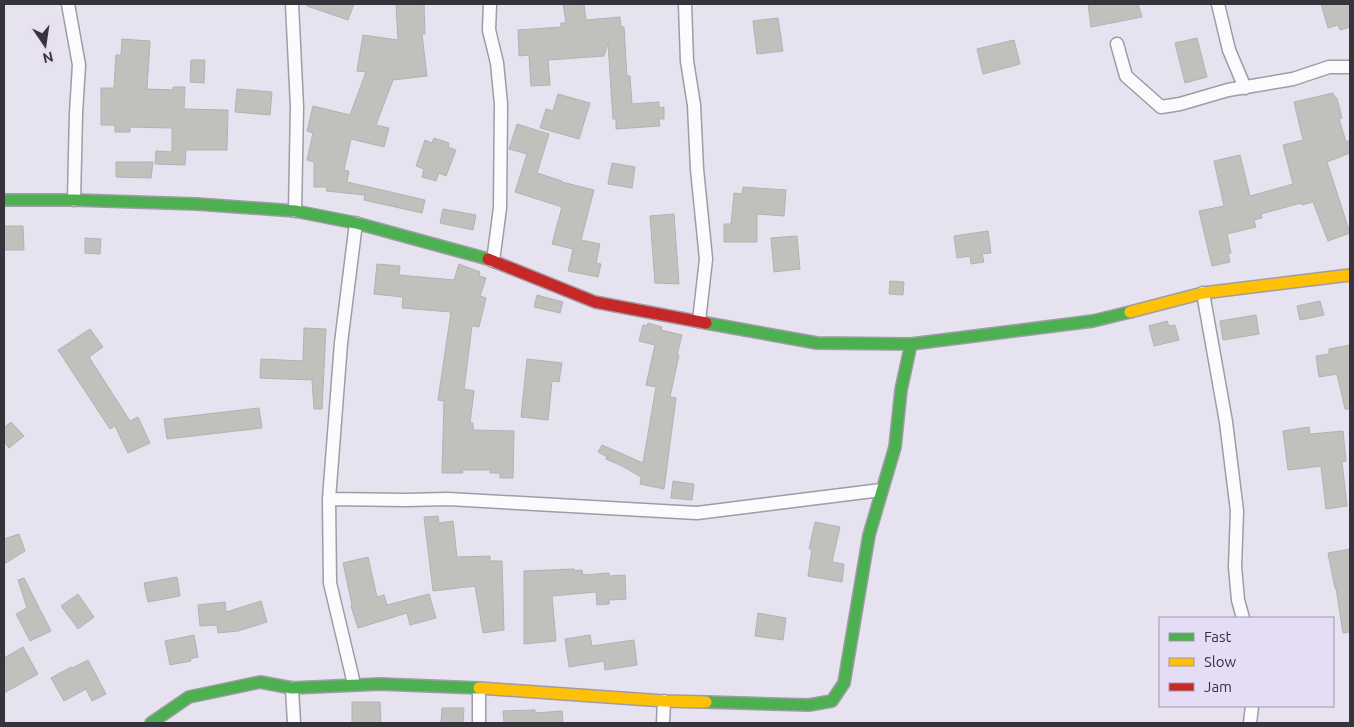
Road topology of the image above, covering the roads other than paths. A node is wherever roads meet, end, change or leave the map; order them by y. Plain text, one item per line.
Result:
1 (68, 4) edge
2 (292, 4) edge
3 (490, 4) edge
4 (684, 4) edge
5 (1218, 4) edge
6 (1117, 44) dead end
7 (1350, 68) edge
8 (1245, 88) junction
9 (4, 200) edge
10 (74, 200) junction
11 (295, 211) junction
12 (356, 223) junction
13 (493, 261) junction
14 (1350, 275) edge
15 (1203, 293) junction
16 (699, 321) junction
17 (911, 344) junction
18 (882, 490) junction
19 (329, 499) junction
20 (1243, 617) edge
21 (354, 684) junction
22 (292, 688) junction
23 (479, 689) junction
24 (664, 701) junction
25 (1252, 707) edge
26 (151, 723) edge
27 (294, 723) edge
28 (479, 723) edge
29 (663, 723) edge
30 (1250, 723) edge

1 - 10 street
2 - 11 street
3 - 13 street
4 - 16 street
5 - 8 street
6 - 8 street
7 - 8 street
9 - 10 street
10 - 11 street
11 - 12 street
12 - 13 street
12 - 19 street
13 - 16 street
14 - 15 street
15 - 17 street
15 - 20 street
16 - 17 street
17 - 18 street
18 - 19 street
18 - 24 street
19 - 21 street
21 - 22 street
21 - 23 street
22 - 26 street
22 - 27 street
23 - 24 street
23 - 28 street
24 - 29 street
25 - 30 street

